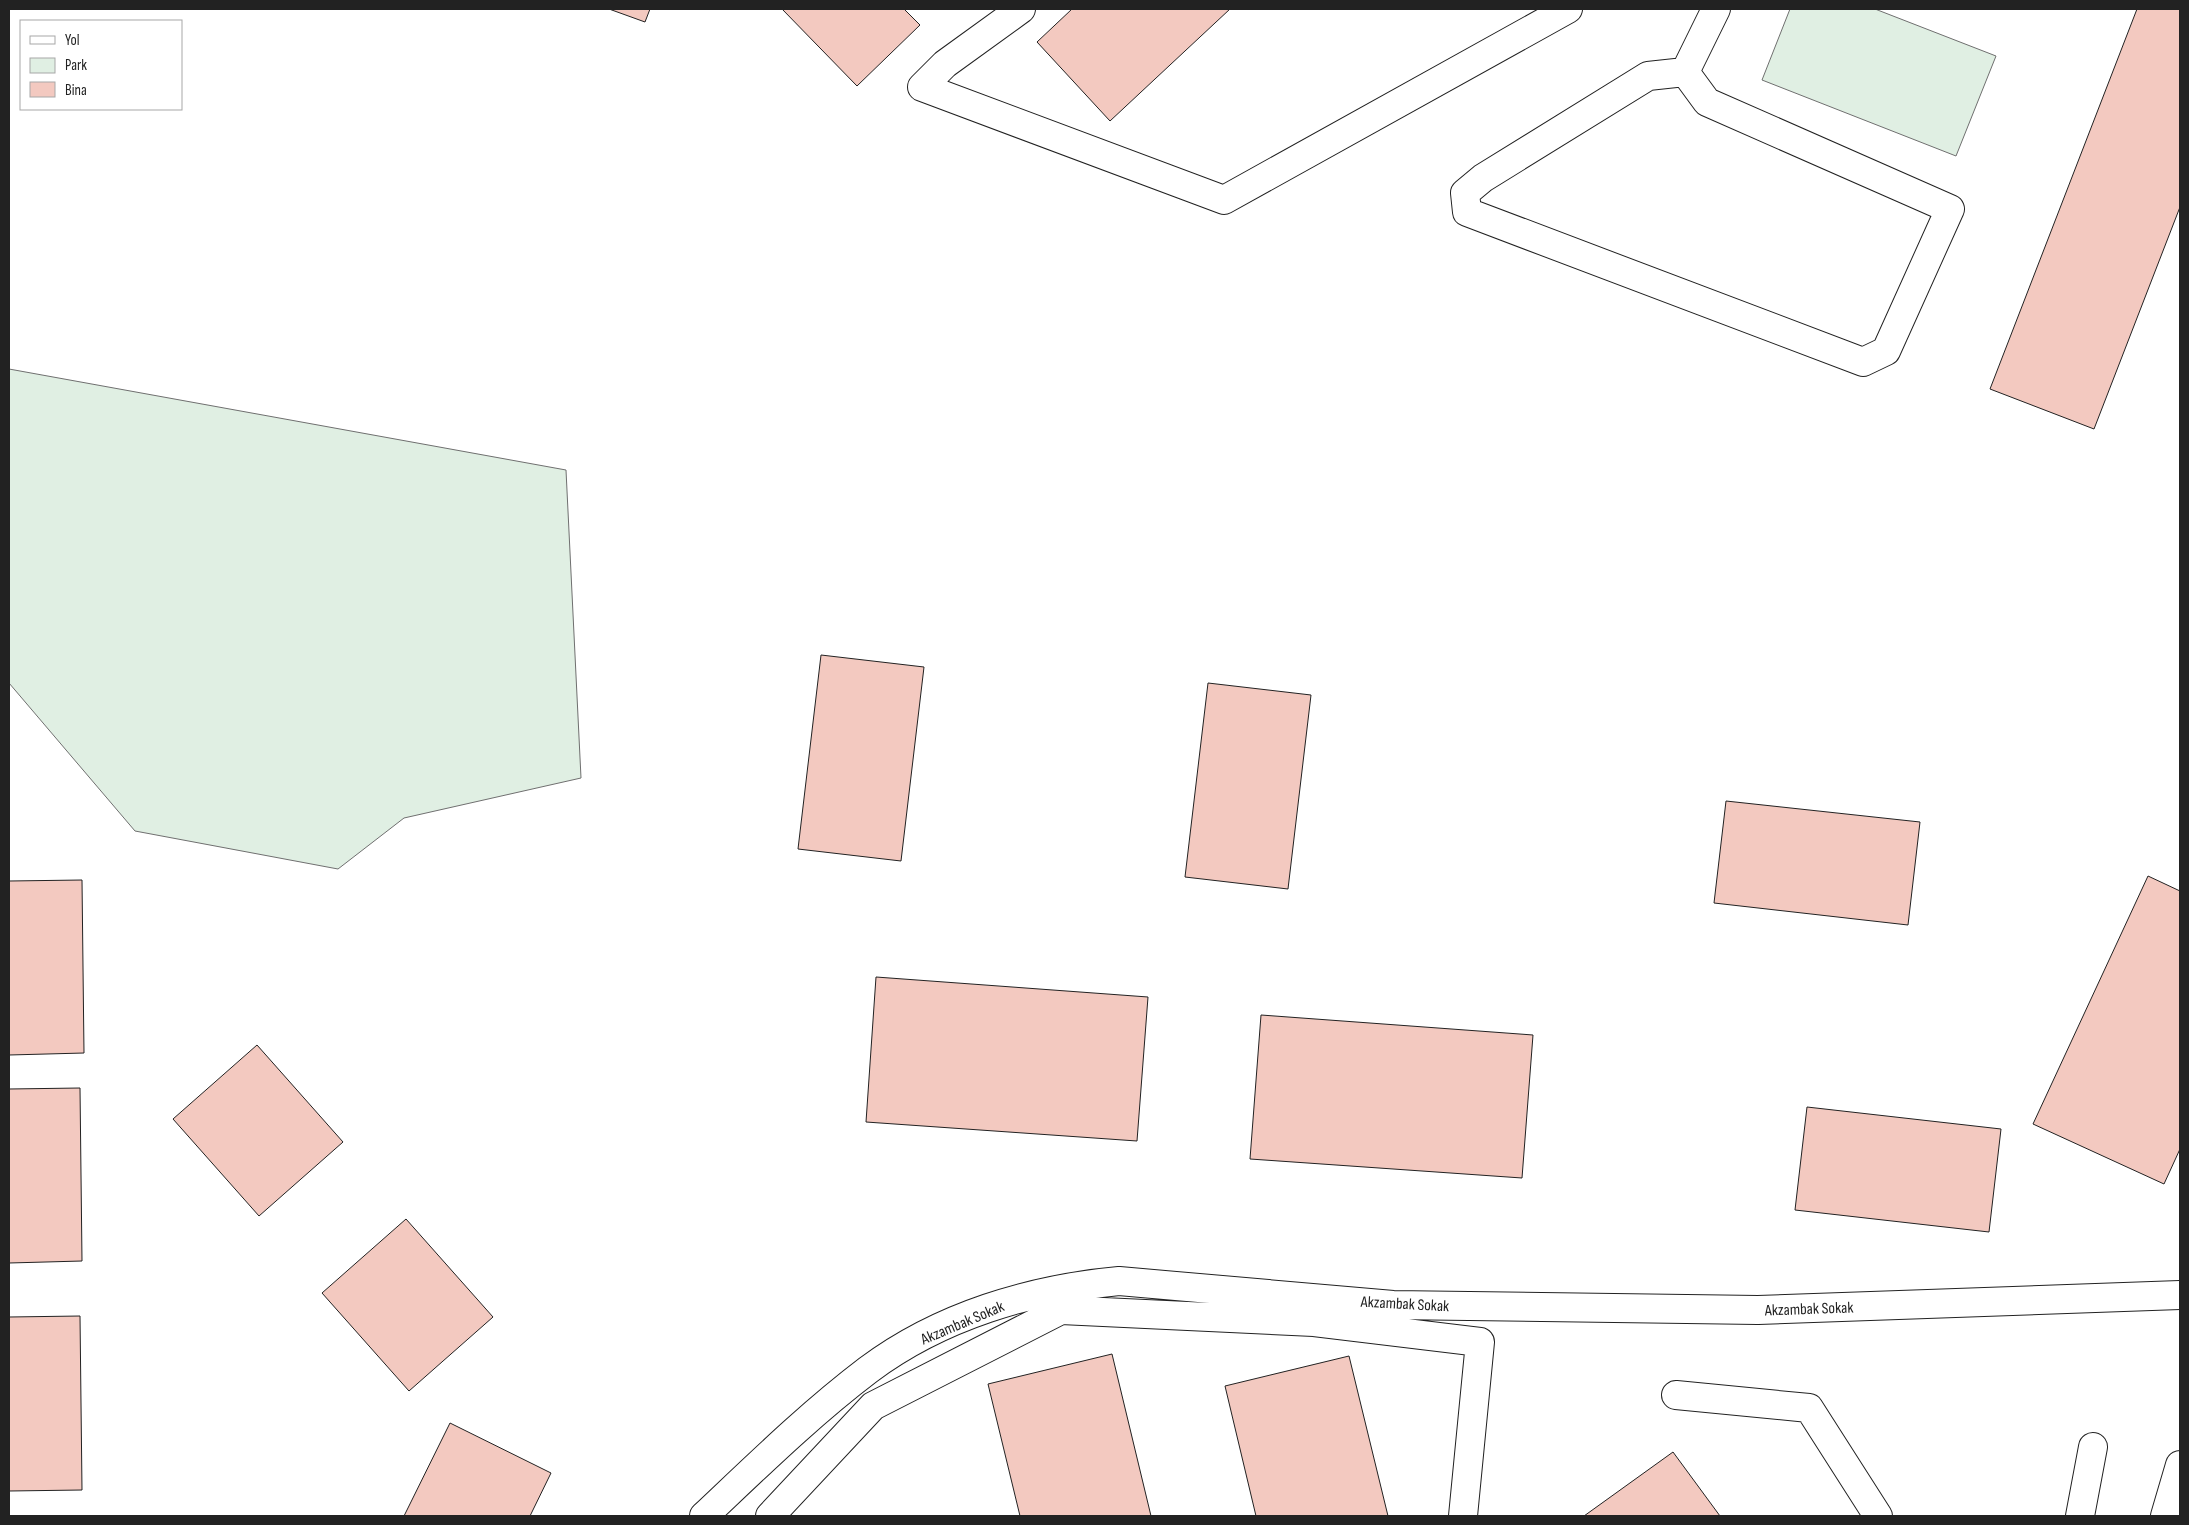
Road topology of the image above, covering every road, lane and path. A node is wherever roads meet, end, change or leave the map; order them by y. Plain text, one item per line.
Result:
1 (1021, 9) edge
2 (1568, 9) edge
3 (1716, 9) edge
4 (1685, 72) junction
5 (2180, 1295) edge
6 (1676, 1396) dead end
7 (2093, 1447) dead end
8 (2180, 1465) edge
9 (704, 1516) edge
10 (770, 1516) edge
11 (1463, 1516) edge
12 (1878, 1516) edge
13 (2080, 1516) edge
14 (2165, 1516) edge

1 - 2 street
3 - 4 street
4 - 4 street
5 - 9 street, Akzambak Sokak
6 - 12 street
7 - 13 street
8 - 14 street
10 - 11 street

